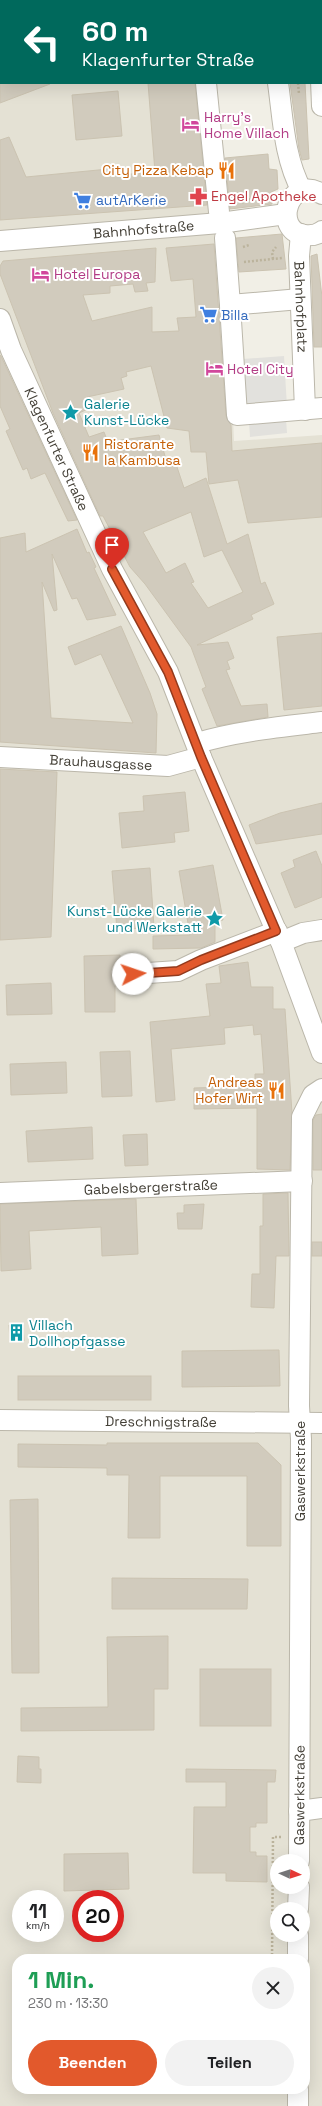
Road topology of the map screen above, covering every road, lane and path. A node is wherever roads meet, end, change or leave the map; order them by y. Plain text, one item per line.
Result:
1 (206, 84) edge
2 (278, 84) edge
3 (321, 84) edge
4 (322, 106) edge
5 (302, 191) junction
6 (322, 192) edge
7 (264, 198) dead end
8 (240, 206) dead end
9 (219, 212) dead end
10 (286, 214) junction
11 (322, 231) edge
12 (301, 234) junction
13 (225, 238) dead end
14 (0, 242) edge
15 (249, 245) dead end
16 (276, 246) dead end
17 (284, 258) dead end
18 (273, 259) junction
19 (300, 299) junction
20 (230, 305) junction
21 (0, 319) edge
22 (5, 345) edge
23 (314, 409) edge
24 (322, 722) edge
25 (199, 750) junction
26 (0, 757) edge
27 (322, 930) edge
28 (279, 936) junction
29 (133, 974) dead end
30 (322, 1053) edge
31 (322, 1089) edge
32 (302, 1181) junction
33 (0, 1193) edge
34 (0, 1420) edge
35 (300, 1423) junction
36 (322, 1423) edge
37 (322, 1808) edge
38 (299, 1811) junction
39 (285, 1837) dead end
40 (299, 1854) edge
41 (298, 1942) edge
42 (272, 1954) edge
43 (298, 1954) edge
44 (298, 2094) edge
45 (298, 2106) edge

1 - 9 street
2 - 5 street
3 - 4 street
5 - 6 street
5 - 10 street
7 - 8 path
10 - 12 street
10 - 14 street, Bahnhofstraße
11 - 12 street
12 - 19 street, Bahnhofplatz
13 - 20 street
15 - 18 path
16 - 18 path
17 - 18 path
19 - 20 street
19 - 23 street, Bahnhofplatz
20 - 23 street
21 - 22 street, Klagenfurter Straße
22 - 25 street, Klagenfurter Straße
24 - 25 street, Brauhausgasse
25 - 26 street, Brauhausgasse
25 - 28 street, Klagenfurter Straße
27 - 28 street
28 - 29 street
28 - 30 street, Klagenfurter Straße
31 - 32 street, Gaswerkstraße
32 - 33 street, Gabelsbergerstraße
32 - 35 street, Gaswerkstraße
34 - 35 street, Dreschnigstraße
35 - 36 street, Dreschnigstraße
35 - 38 street, Gaswerkstraße
37 - 38 street
38 - 40 street, Gaswerkstraße
39 - 42 path
41 - 43 street
44 - 45 street

